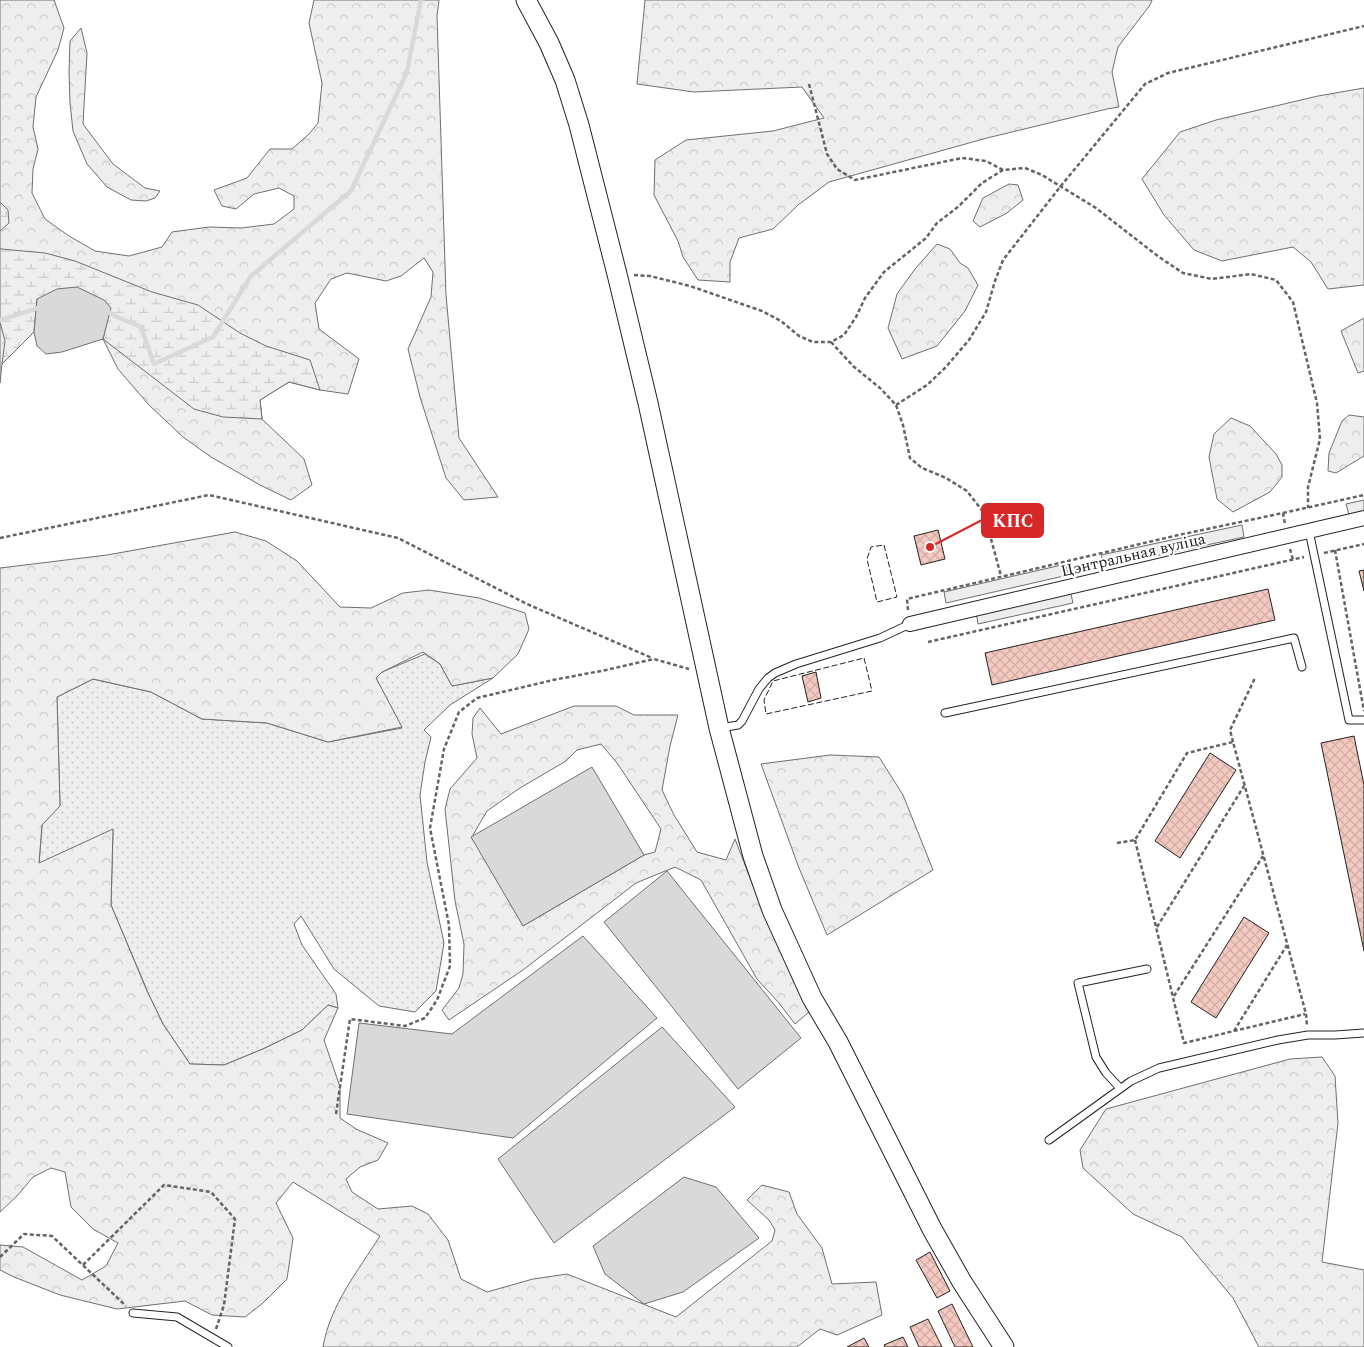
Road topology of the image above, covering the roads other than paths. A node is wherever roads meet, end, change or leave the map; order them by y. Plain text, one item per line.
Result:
1 (526, 0) edge
2 (1364, 518) edge
3 (1309, 530) junction
4 (910, 624) joint
5 (1302, 667) dead end
6 (945, 713) dead end
7 (1364, 720) edge
8 (719, 728) junction
9 (1147, 969) dead end
10 (1364, 1033) edge
11 (1120, 1088) junction
12 (1049, 1140) dead end
13 (134, 1313) road end
14 (228, 1347) edge
15 (1004, 1347) edge

1 - 8 street
2 - 3 street, Цэнтральная вуліца
3 - 4 street, Цэнтральная вуліца
3 - 7 lane
4 - 8 lane
5 - 6 lane
8 - 15 street
9 - 11 lane
10 - 11 lane
11 - 12 lane
13 - 14 lane

